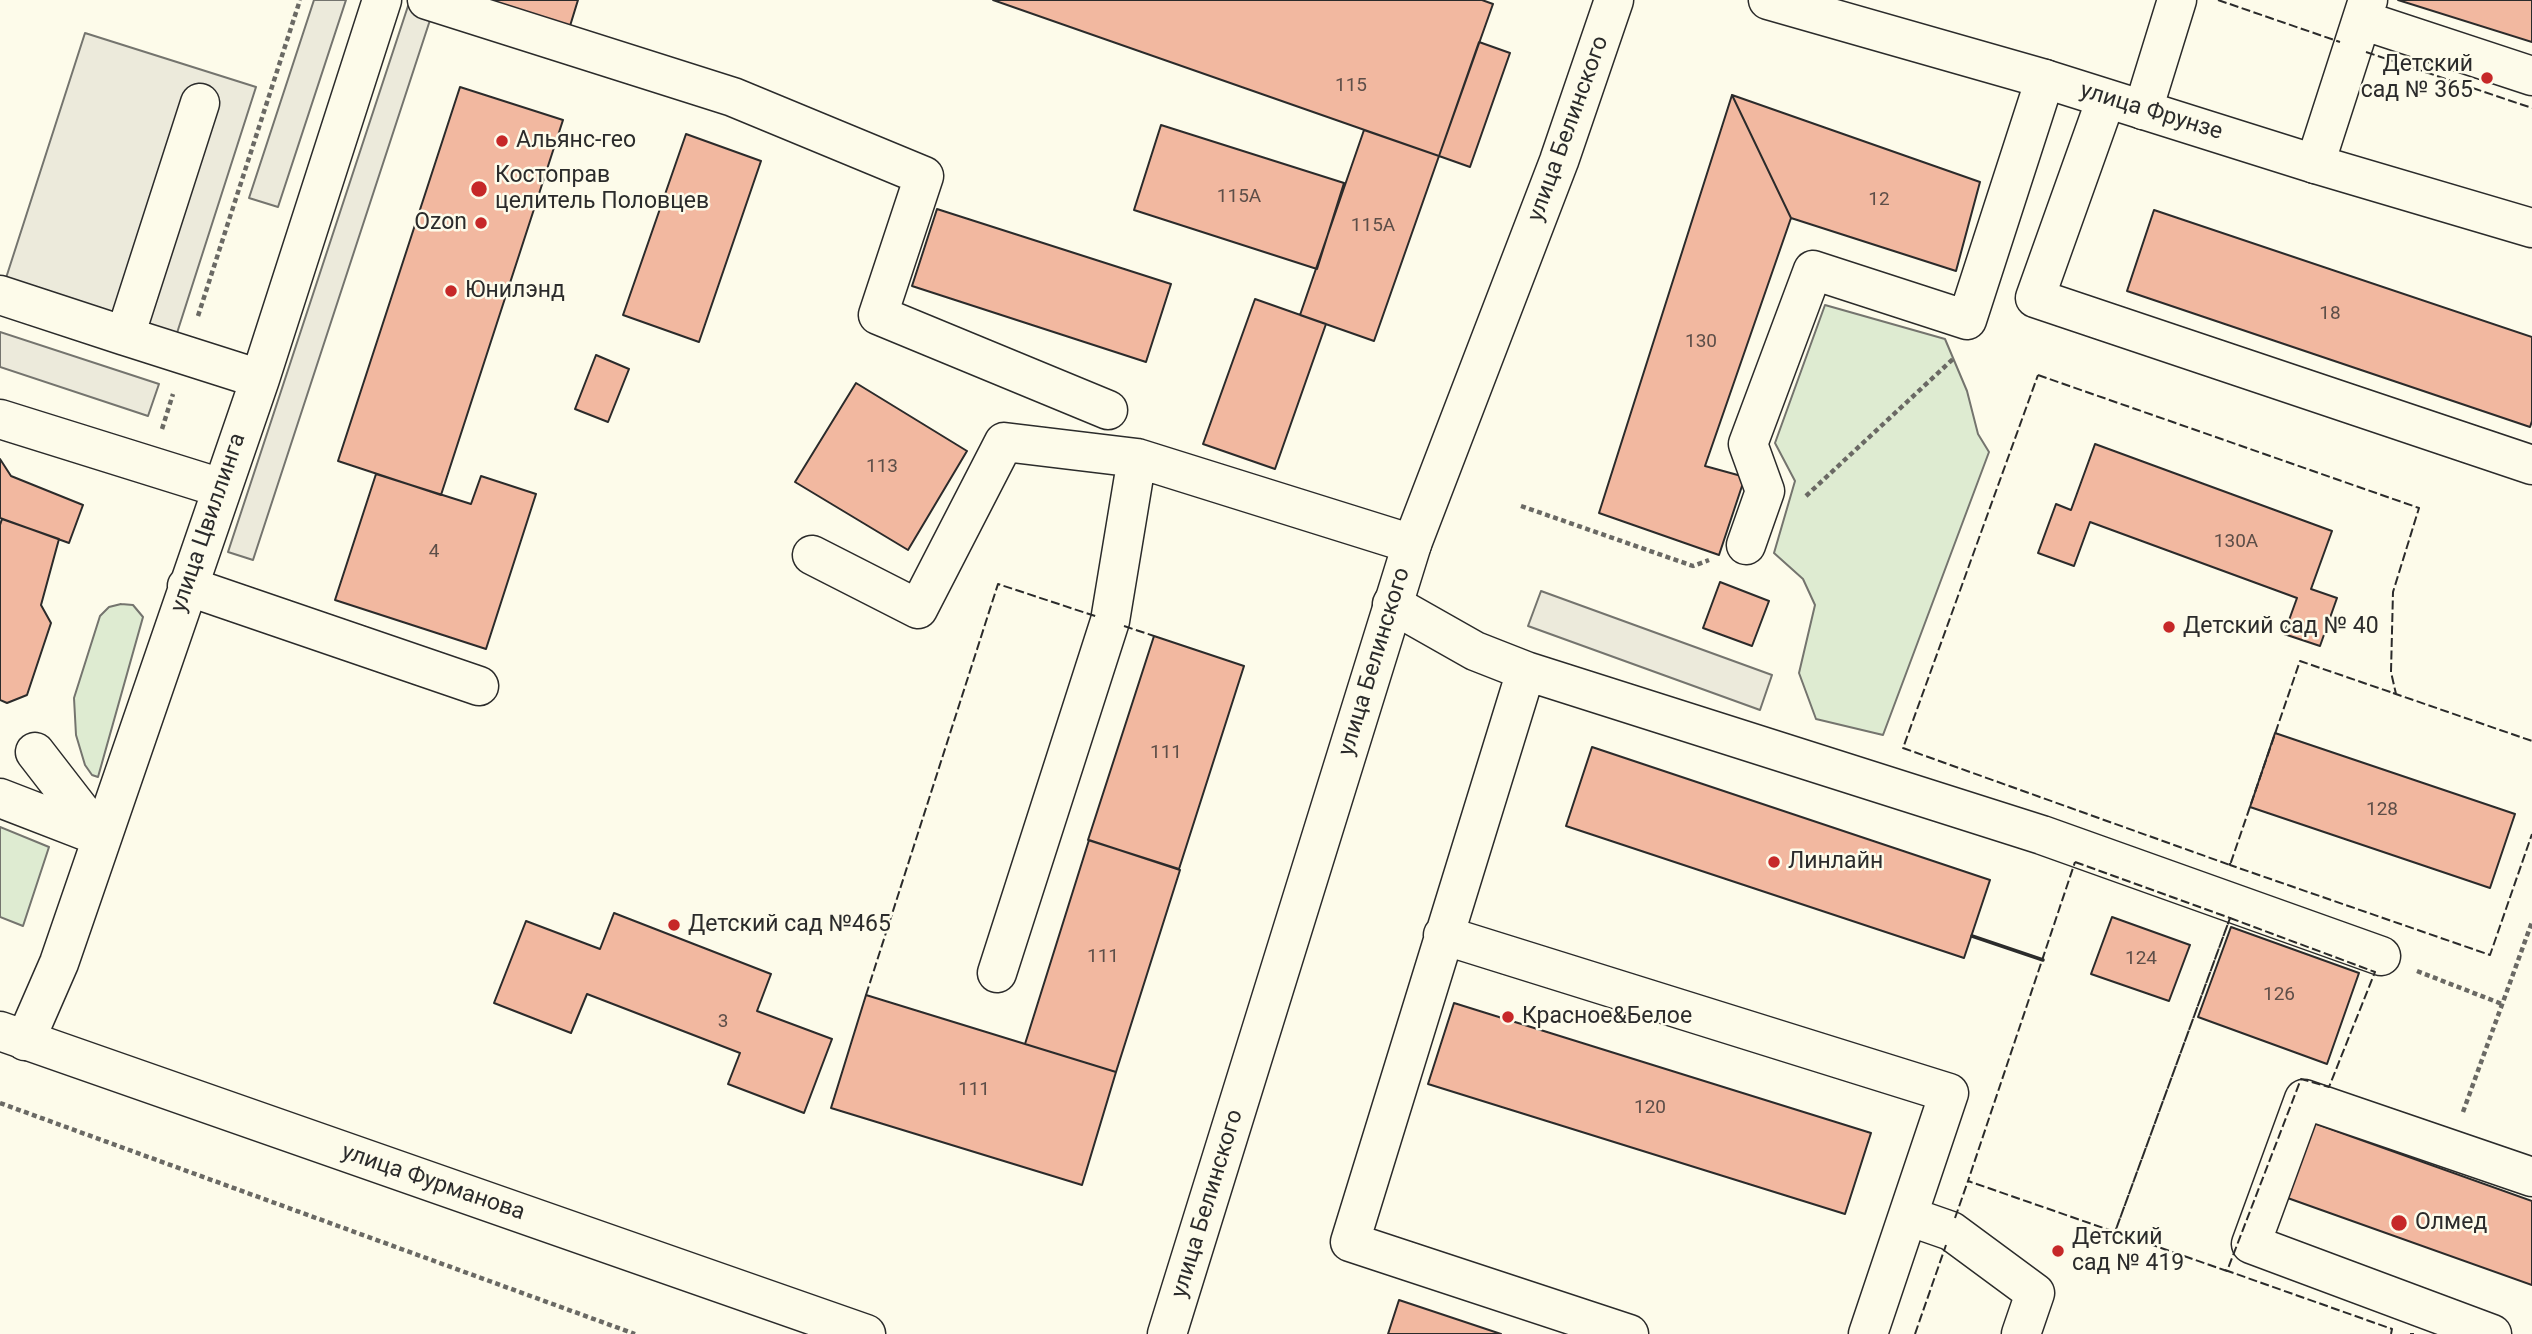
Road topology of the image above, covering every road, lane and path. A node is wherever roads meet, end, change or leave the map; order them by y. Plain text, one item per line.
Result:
1 (300, 0) edge
2 (382, 0) edge
3 (427, 0) edge
4 (1614, 0) edge
5 (1769, 0) edge
6 (2177, 0) edge
7 (2365, 10) edge
8 (2532, 76) edge
9 (2045, 79) junction
10 (2106, 99) junction
11 (200, 103) dead end
12 (2143, 110) junction
13 (2315, 163) junction
14 (2532, 228) edge
15 (0, 295) edge
16 (125, 336) junction
17 (186, 355) junction
18 (260, 379) junction
19 (1108, 410) dead end
20 (0, 419) edge
21 (1137, 458) junction
22 (2532, 465) edge
23 (150, 466) junction
24 (221, 488) junction
25 (1412, 544) junction
26 (1746, 545) dead end
27 (812, 555) dead end
28 (187, 586) junction
29 (1392, 604) junction
30 (1526, 670) junction
31 (479, 686) dead end
32 (35, 752) dead end
33 (0, 798) edge
34 (101, 837) junction
35 (2532, 922) edge
36 (1443, 935) junction
37 (2381, 956) joint
38 (997, 973) dead end
39 (2502, 1004) junction
40 (13, 1036) edge
41 (0, 1103) edge
42 (2449, 1149) junction
43 (2532, 1177) edge
44 (1908, 1216) junction
45 (635, 1334) edge
46 (866, 1334) edge
47 (1167, 1334) edge
48 (1629, 1334) edge
49 (1868, 1334) edge
50 (2021, 1334) edge
51 (2492, 1334) edge

1 - 17 path
2 - 18 main road, улица Цвиллинга
3 - 19 main road
4 - 25 main road, улица Белинского
5 - 9 main road, улица Фрунзе
6 - 12 main road
7 - 8 main road
7 - 13 main road
9 - 10 main road, улица Фрунзе
9 - 26 main road
10 - 12 main road, улица Фрунзе
10 - 22 main road
11 - 16 main road
12 - 13 main road, улица Фрунзе
13 - 14 main road, улица Фрунзе
15 - 16 main road
16 - 17 main road
17 - 18 main road
17 - 23 path
18 - 24 main road, улица Цвиллинга
20 - 23 main road
21 - 25 main road
21 - 27 main road
21 - 38 main road
23 - 24 main road
24 - 28 main road, улица Цвиллинга
25 - 29 main road, улица Белинского
28 - 31 main road
28 - 34 main road, улица Цвиллинга
29 - 30 main road
29 - 47 main road, улица Белинского
30 - 36 main road
30 - 37 main road
32 - 34 main road
33 - 34 main road
34 - 40 main road, улица Цвиллинга
35 - 39 path
36 - 44 main road
36 - 48 main road
37 - 39 path
39 - 42 path
40 - 46 main road, улица Фурманова
41 - 45 path
42 - 43 main road
42 - 51 main road
44 - 49 main road
44 - 50 main road

